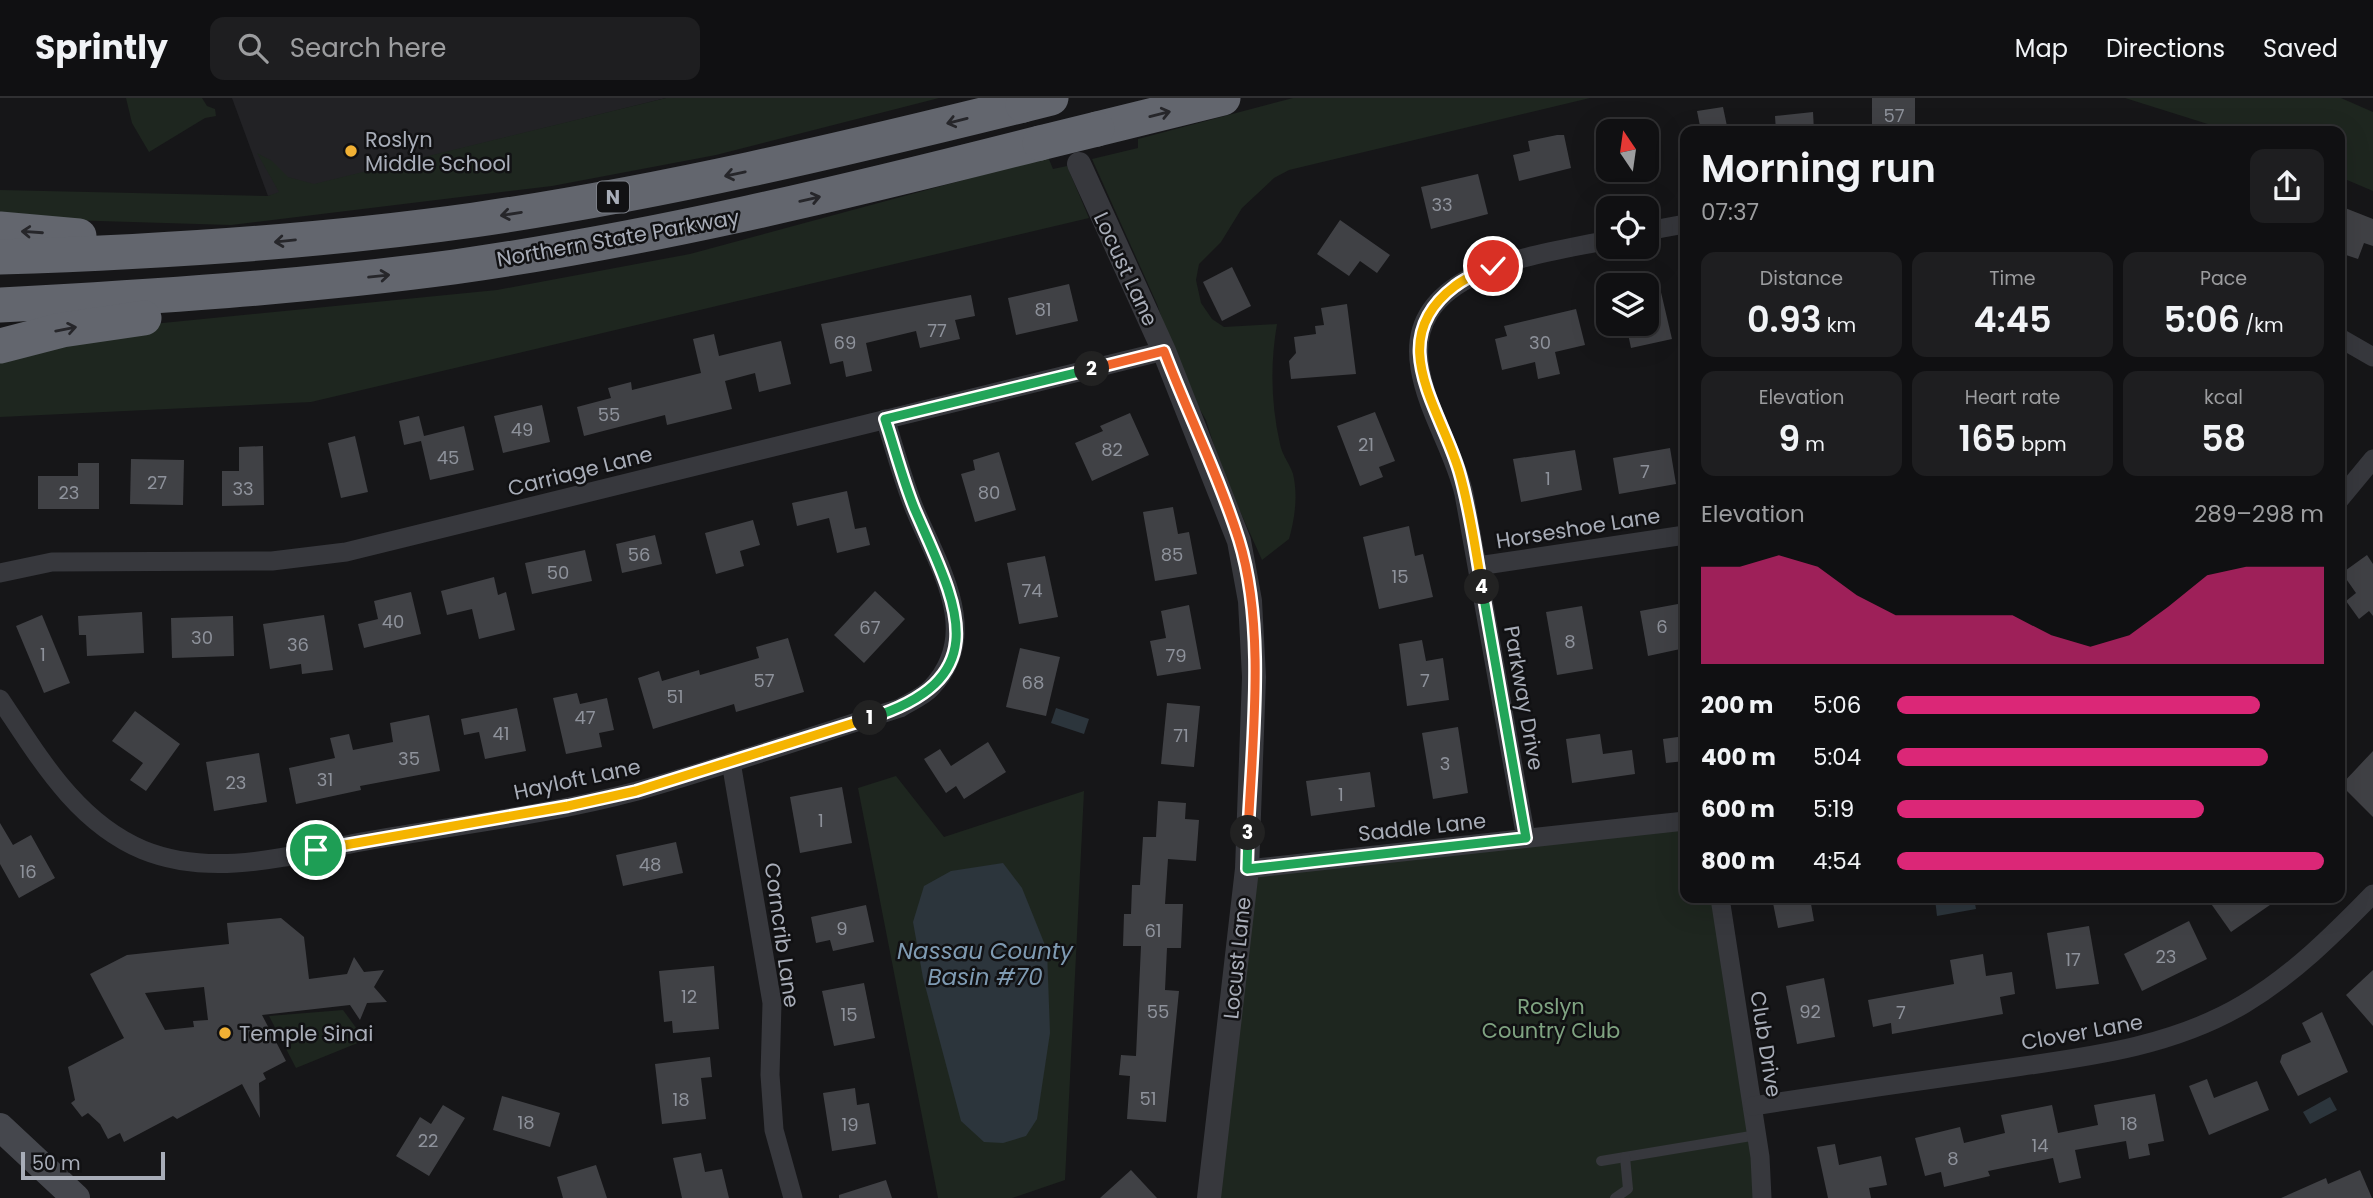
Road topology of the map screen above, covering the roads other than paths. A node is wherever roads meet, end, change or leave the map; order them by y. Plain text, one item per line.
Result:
1 (1223, 98) edge
2 (1037, 101) edge
3 (1079, 164) dead end
4 (1680, 225) edge
5 (0, 229) edge
6 (1659, 229) edge
7 (1596, 243) edge
8 (197, 248) junction
9 (0, 257) edge
10 (312, 283) junction
11 (0, 306) edge
12 (2345, 341) edge
13 (0, 346) edge
14 (1164, 351) junction
15 (2373, 357) edge
16 (885, 419) junction
17 (2373, 459) edge
18 (2345, 493) edge
19 (1680, 536) edge
20 (1478, 566) junction
21 (0, 573) edge
22 (0, 699) edge
23 (731, 762) junction
24 (1680, 822) edge
25 (1526, 838) junction
26 (1247, 869) junction
27 (2373, 894) edge
28 (1721, 903) edge
29 (1753, 1106) junction
30 (0, 1127) edge
31 (1757, 1135) junction
32 (1625, 1157) junction
33 (1601, 1161) dead end
34 (76, 1198) edge
35 (793, 1198) edge
36 (1209, 1198) edge
37 (1615, 1198) edge
38 (1762, 1198) edge

10 -> 1 highway, Northern State Parkway / N, bridge
2 -> 8 highway, Northern State Parkway / N
3 - 14 street, Locust Lane
4 - 6 street
8 -> 5 highway
7 - 20 street, Parkway Drive
8 - 9 highway, Northern State Parkway / N
10 - 11 highway, Northern State Parkway / N
13 -> 10 highway
12 - 15 street
14 - 16 street, Carriage Lane
14 - 26 street, Locust Lane
16 - 21 street, Carriage Lane
16 - 23 street, Hayloft Lane
17 - 18 street
19 - 20 street, Horseshoe Lane
20 - 25 street, Parkway Drive
22 - 23 street, Hayloft Lane
23 - 35 street, Corncrib Lane
24 - 25 street, Saddle Lane
25 - 26 street, Saddle Lane
26 - 36 street, Locust Lane
27 - 29 street, Clover Lane
28 - 29 street, Club Drive
29 - 31 street, Club Drive
30 - 34 main road
31 - 32 lane
31 - 38 street, Club Drive
32 - 33 lane
32 - 37 lane

